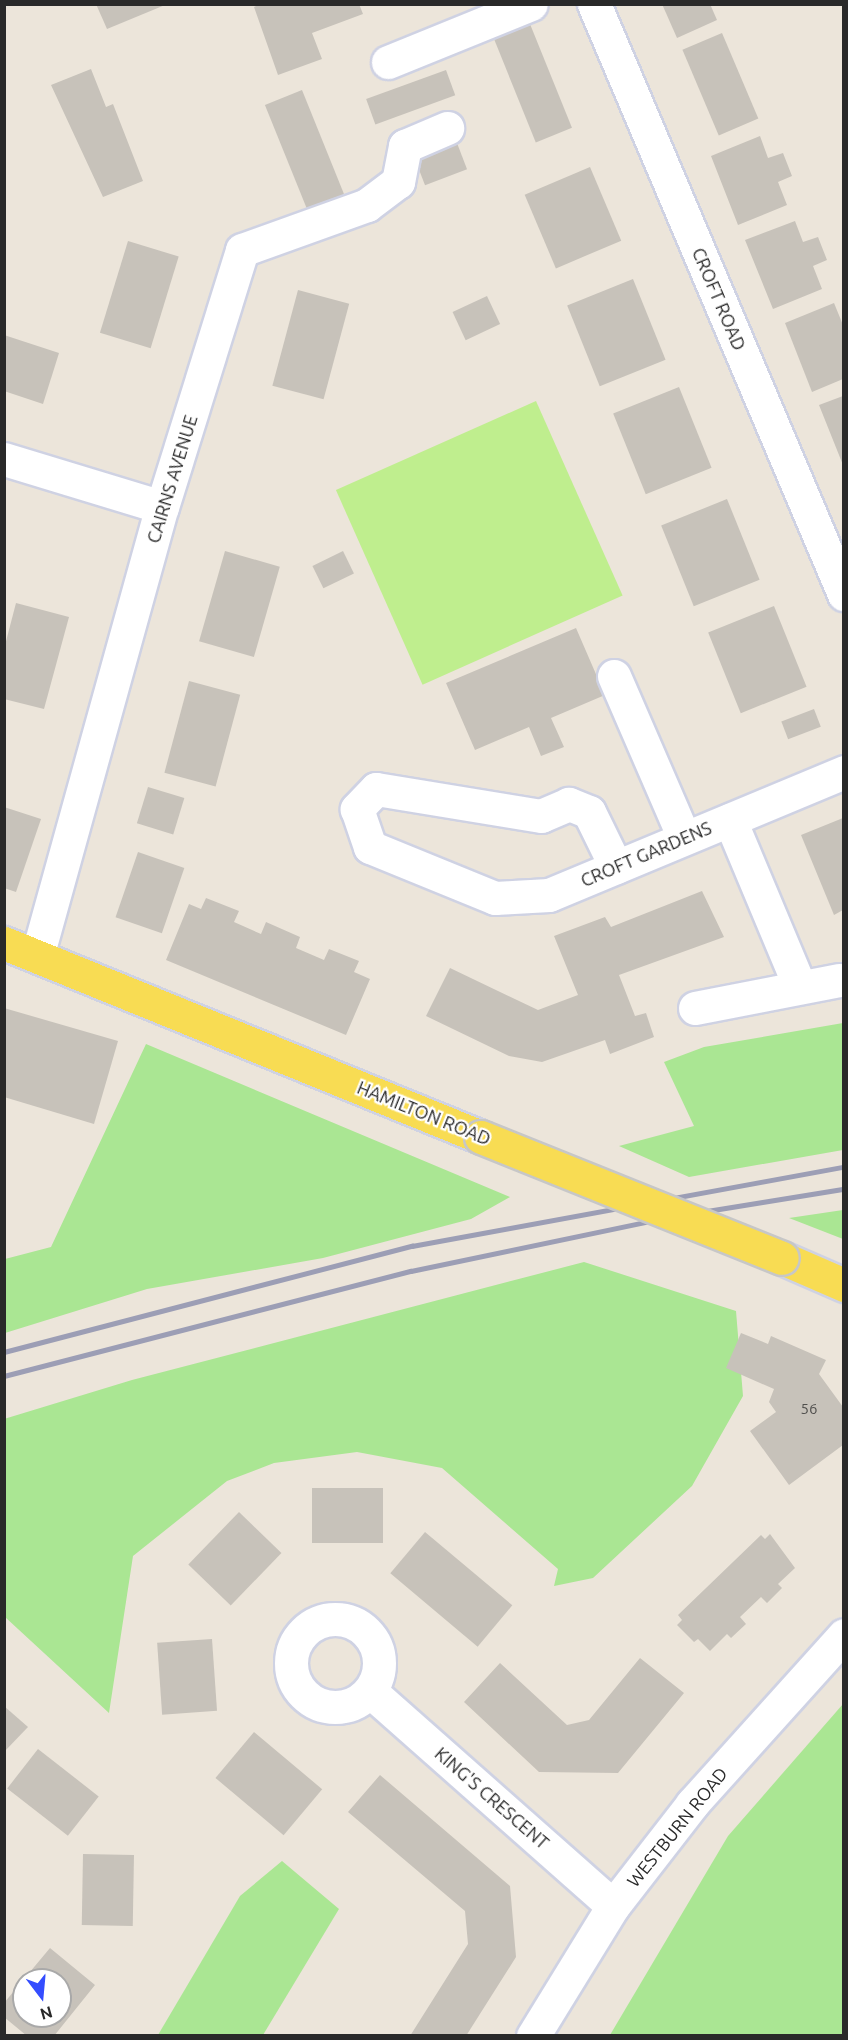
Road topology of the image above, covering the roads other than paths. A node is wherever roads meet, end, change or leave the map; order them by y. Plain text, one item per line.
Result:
1 (531, 4) edge
2 (594, 4) edge
3 (388, 62) dead end
4 (447, 128) dead end
5 (4, 459) edge
6 (162, 507) junction
7 (843, 594) edge
8 (614, 676) dead end
9 (843, 772) edge
10 (729, 820) junction
11 (684, 838) junction
12 (616, 867) junction
13 (4, 943) edge
14 (38, 953) junction
15 (839, 980) dead end
16 (800, 987) junction
17 (694, 1008) dead end
18 (843, 1285) edge
19 (843, 1635) edge
20 (370, 1691) dead end
21 (613, 1906) junction
22 (532, 2036) edge

1 - 3 street
2 - 7 street, CROFT ROAD
4 - 6 street, CAIRNS AVENUE
5 - 6 street
6 - 14 street, CAIRNS AVENUE
8 - 11 street
9 - 10 street, CROFT GARDENS
10 - 11 street, CROFT GARDENS
10 - 16 street
11 - 12 street, CROFT GARDENS
12 - 12 street, CROFT GARDENS
13 - 14 main road, HAMILTON ROAD
14 - 18 main road, HAMILTON ROAD, bridge
15 - 16 street
16 - 17 street
19 - 21 street, WESTBURN ROAD
20 - 21 street, KING'S CRESCENT
21 - 22 street, WESTBURN ROAD

